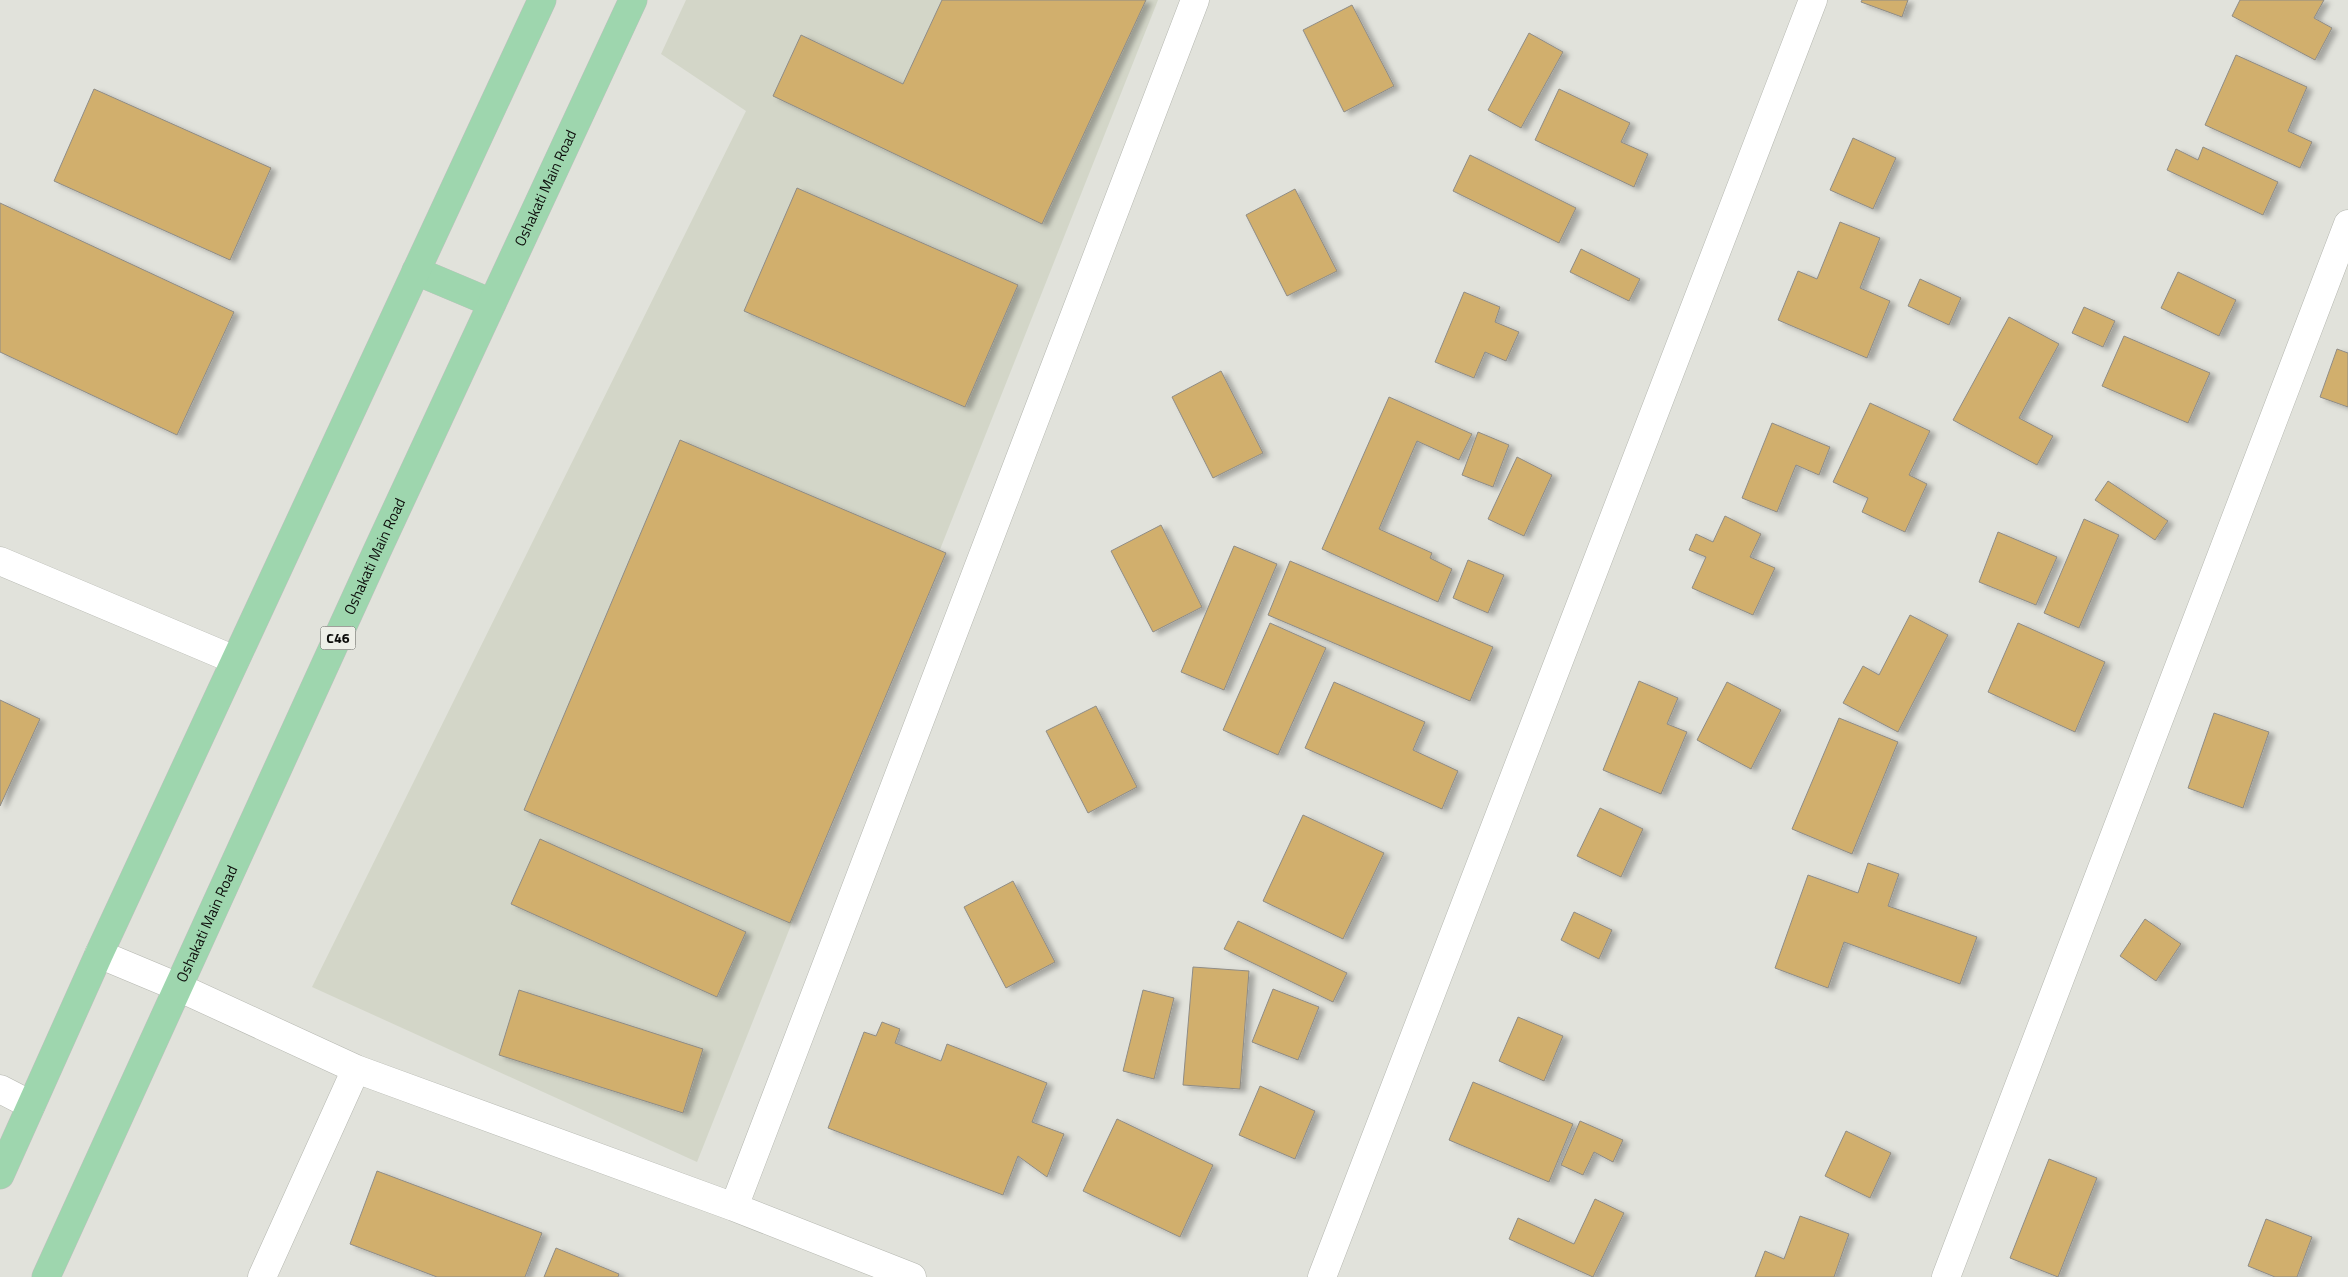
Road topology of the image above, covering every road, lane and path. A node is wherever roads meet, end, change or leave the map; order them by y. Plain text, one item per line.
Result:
1 (542, 0) edge
2 (633, 0) edge
3 (1195, 0) edge
4 (1813, 0) edge
5 (2348, 224) edge
6 (416, 271) junction
7 (492, 303) junction
8 (0, 560) edge
9 (235, 660) junction
10 (99, 954) junction
11 (178, 987) junction
12 (356, 1069) junction
13 (0, 1090) edge
14 (31, 1105) junction
15 (0, 1174) edge
16 (734, 1207) junction
17 (46, 1277) edge
18 (262, 1277) edge
19 (912, 1277) edge
20 (1322, 1277) edge
21 (1946, 1277) edge

1 - 6 main road
2 - 7 main road, Oshakati Main Road / C46
3 - 16 street
4 - 20 street
5 - 21 street
6 - 7 main road
6 - 9 main road
7 - 11 main road, Oshakati Main Road / C46
8 - 9 street
9 - 10 main road
10 - 11 street
10 - 14 main road
11 - 12 street
11 - 17 main road, Oshakati Main Road / C46
12 - 16 street
12 - 18 street
13 - 14 street
14 - 15 main road
16 - 19 street

